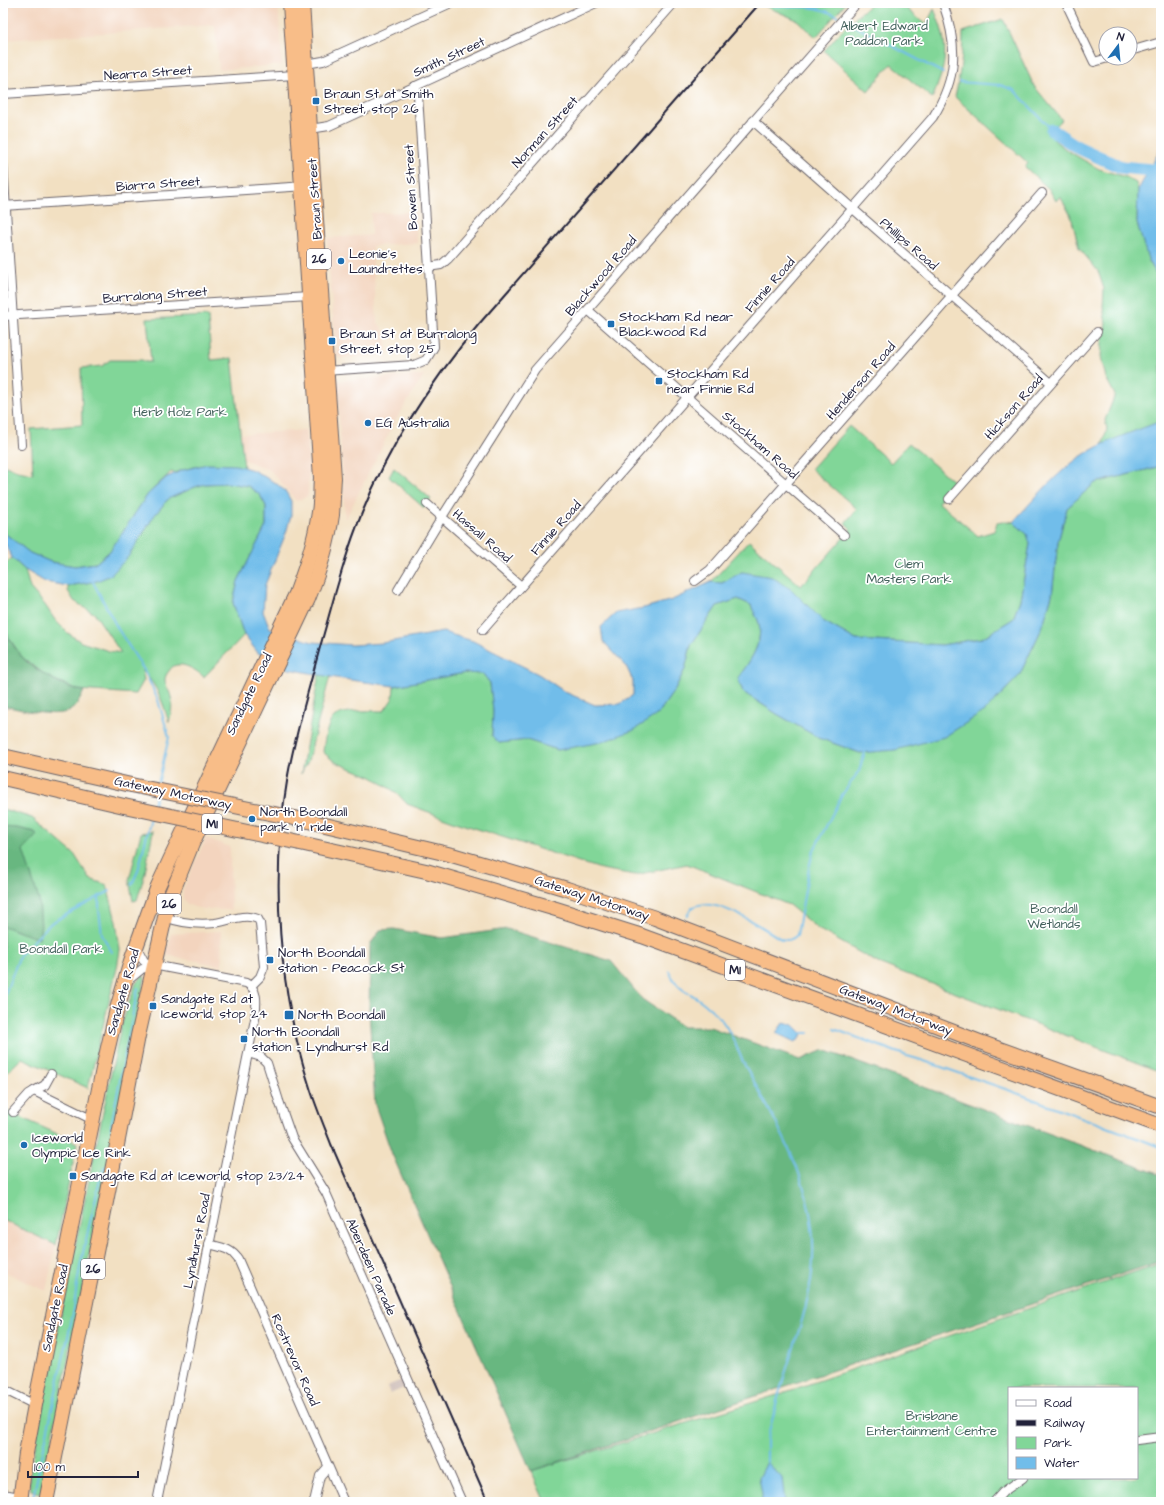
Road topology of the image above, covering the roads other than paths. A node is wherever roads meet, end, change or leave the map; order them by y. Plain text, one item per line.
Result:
1 (290, 3) edge
2 (302, 3) edge
3 (451, 3) edge
4 (596, 3) edge
5 (674, 3) edge
6 (857, 3) edge
7 (943, 3) edge
8 (1066, 3) edge
9 (1161, 42) edge
10 (1138, 49) edge
11 (1098, 61) edge
12 (306, 64) junction
13 (294, 75) junction
14 (415, 86) junction
15 (3, 94) edge
16 (753, 121) junction
17 (310, 129) junction
18 (3, 163) edge
19 (307, 186) junction
20 (1042, 193) dead end
21 (4, 206) edge
22 (852, 209) junction
23 (428, 267) junction
24 (309, 297) junction
25 (951, 297) junction
26 (588, 310) junction
27 (3, 316) edge
28 (13, 316) junction
29 (1097, 332) dead end
30 (320, 371) junction
31 (1051, 383) junction
32 (687, 397) junction
33 (21, 446) dead end
34 (786, 484) junction
35 (949, 499) dead end
36 (427, 504) dead end
37 (326, 513) joint
38 (442, 517) junction
39 (844, 535) dead end
40 (695, 581) dead end
41 (521, 586) junction
42 (398, 590) dead end
43 (483, 630) dead end
44 (266, 673) junction
45 (3, 756) edge
46 (3, 778) edge
47 (165, 917) junction
48 (136, 946) junction
49 (153, 966) junction
50 (124, 984) junction
51 (251, 986) junction
52 (248, 1053) junction
53 (51, 1074) dead end
54 (34, 1091) junction
55 (1161, 1107) edge
56 (13, 1112) dead end
57 (93, 1120) junction
58 (1161, 1126) edge
59 (209, 1244) junction
60 (3, 1390) edge
61 (35, 1405) junction
62 (1161, 1437) edge
63 (1138, 1440) edge
64 (328, 1467) junction
65 (1022, 1479) edge
66 (3, 1494) edge
67 (20, 1499) edge
68 (46, 1502) edge
69 (157, 1502) edge
70 (314, 1502) edge
71 (344, 1502) edge
72 (462, 1502) edge
73 (994, 1502) edge

1 - 13 highway, Braun Street / 26
2 - 12 highway, Braun Street / 26
3 - 12 street
4 - 14 street, Smith Street
5 - 23 street, Norman Street
6 - 16 street, Blackwood Road
7 - 22 street, Finnie Road
8 - 11 street
9 - 10 street
12 - 17 highway, Braun Street / 26
13 - 15 street, Nearra Street
13 - 19 highway, Braun Street / 26
14 - 17 street, Smith Street
14 - 23 street, Bowen Street
16 - 22 street, Phillips Road
16 - 26 street, Blackwood Road
17 - 19 highway, Braun Street / 26
18 - 21 street
19 - 21 street, Biarra Street
19 - 24 highway, Braun Street / 26
19 - 30 highway, Braun Street / 26
20 - 25 street, Henderson Road
21 - 28 street
22 - 25 street, Phillips Road
22 - 32 street, Finnie Road
23 - 30 street, Bowen Street
24 - 28 street, Burralong Street
24 - 30 highway, Braun Street / 26
25 - 31 street, Phillips Road
25 - 34 street, Henderson Road
26 - 32 street, Stockham Road
26 - 38 street, Blackwood Road
27 - 28 street, Burralong Street
28 - 33 street
29 - 31 street, Hickson Road
30 - 37 highway, Braun Street / 26
31 - 35 street, Hickson Road
32 - 34 street, Stockham Road
32 - 41 street, Finnie Road
34 - 39 street, Stockham Road
34 - 40 street, Henderson Road
36 - 38 street, Hassall Road
37 - 44 highway, Sandgate Road / 26
38 - 41 street, Hassall Road
38 - 42 street, Blackwood Road
41 - 43 street, Finnie Road
44 - 47 highway, Sandgate Road / 26
44 - 48 highway, Sandgate Road / 26
45 - 55 highway, Gateway Motorway / M1, bridge
46 - 58 highway, Gateway Motorway / M1, bridge
47 - 49 highway, Sandgate Road / 26
47 - 51 street
48 - 49 street
48 - 50 highway, Sandgate Road / 26
49 - 50 street
49 - 51 street
49 - 68 highway, Sandgate Road / 26
50 - 57 highway, Sandgate Road / 26
51 - 52 street, Lyndhurst Road
52 - 59 street, Lyndhurst Road
52 - 72 street, Aberdeen Parade
53 - 54 street
54 - 56 street
54 - 57 street
57 - 61 highway, Sandgate Road / 26
59 - 64 street, Rostrevor Road
59 - 69 street, Lyndhurst Road
60 - 61 street
61 - 67 highway, Sandgate Road / 26
62 - 63 street
64 - 70 street
64 - 71 street, Rostrevor Road
65 - 73 street
66 - 67 street

